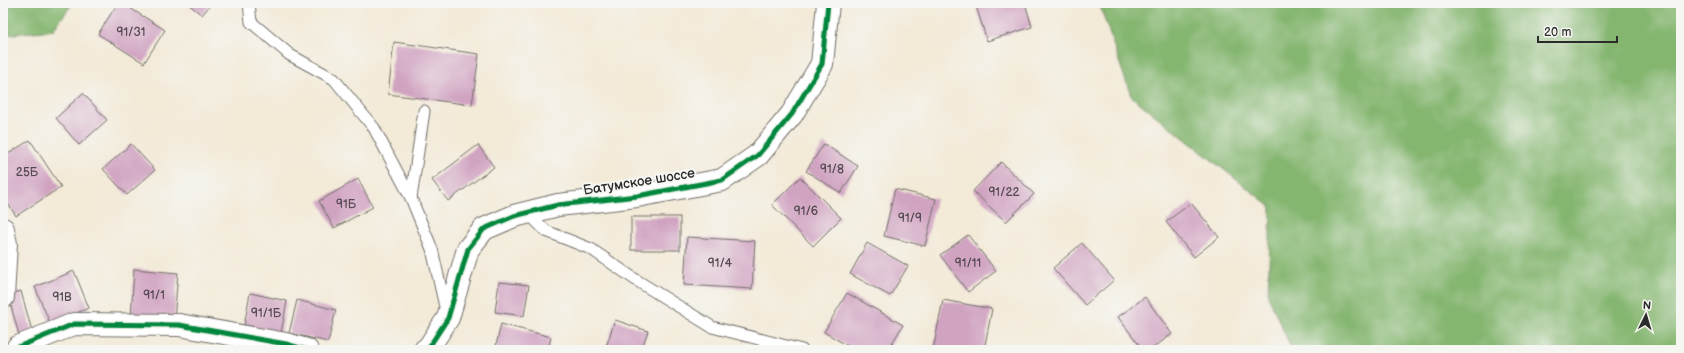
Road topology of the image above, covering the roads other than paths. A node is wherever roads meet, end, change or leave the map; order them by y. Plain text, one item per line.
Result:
1 (249, 3) edge
2 (828, 3) edge
3 (424, 111) dead end
4 (410, 198) junction
5 (528, 213) junction
6 (3, 229) edge
7 (3, 297) edge
8 (448, 318) junction
9 (17, 350) edge
10 (307, 350) edge
11 (425, 350) edge
12 (802, 350) edge

1 - 4 lane
2 - 5 street, Батумское шоссе
3 - 4 lane
4 - 8 lane
5 - 8 street, Батумское шоссе
5 - 12 lane
6 - 7 street
8 - 11 street, Батумское шоссе
9 - 10 street

